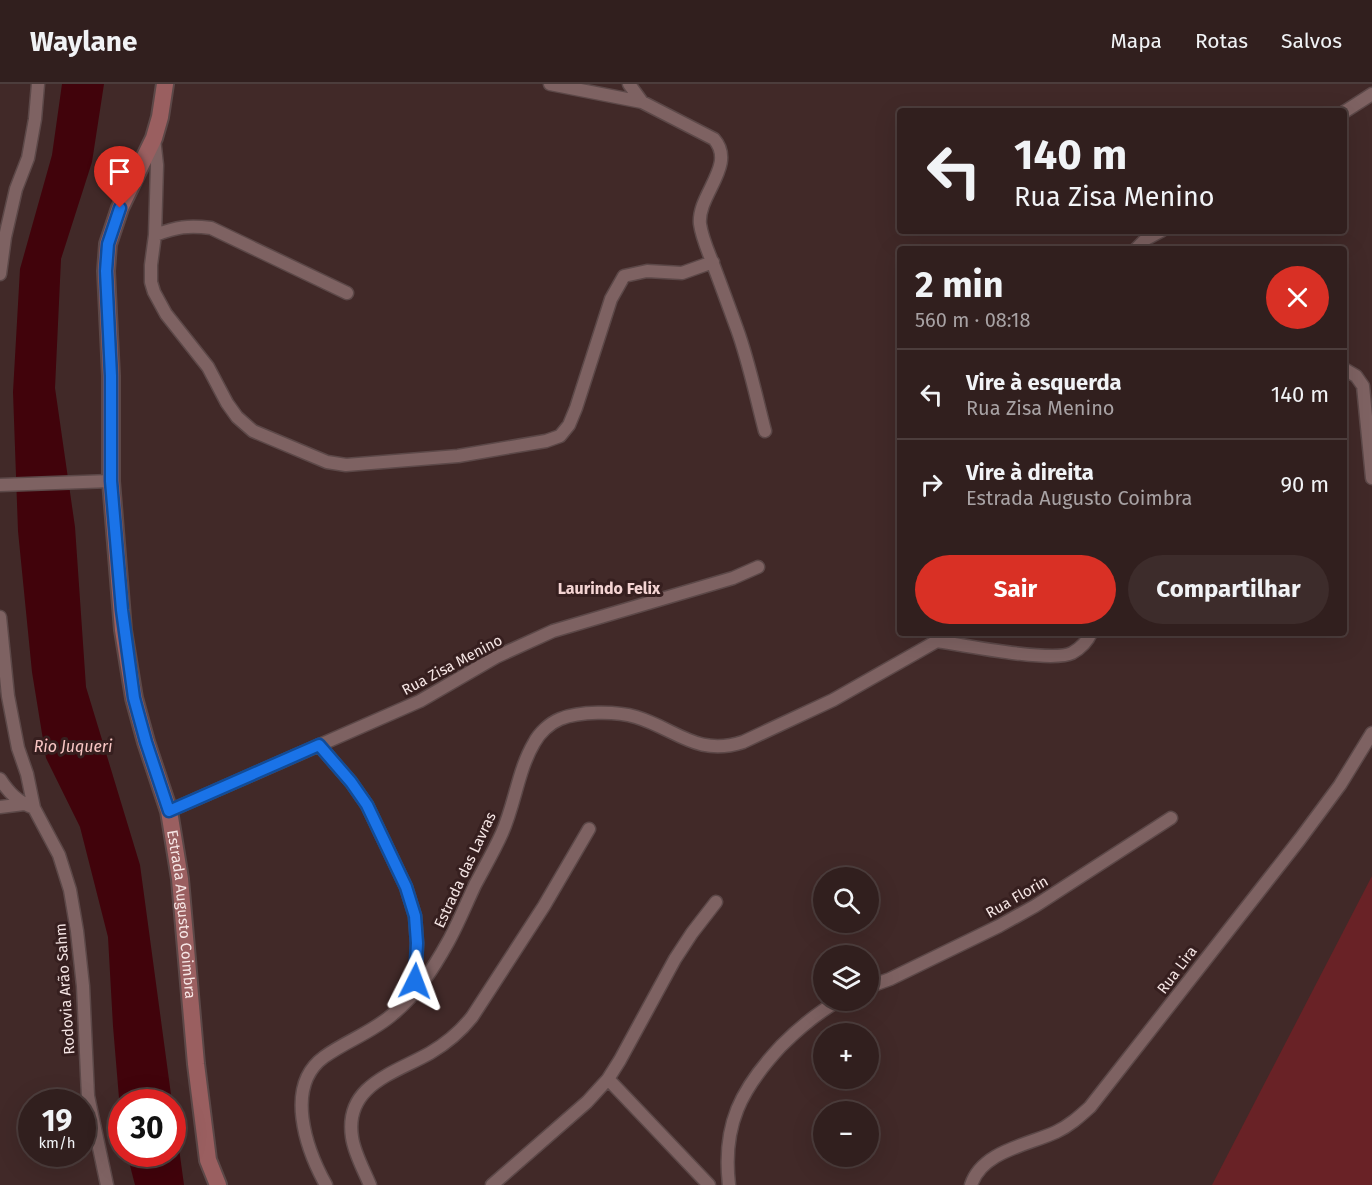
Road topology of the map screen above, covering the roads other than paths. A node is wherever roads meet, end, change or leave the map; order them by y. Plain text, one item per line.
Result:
1 (38, 84) edge
2 (165, 84) edge
3 (550, 84) edge
4 (629, 84) edge
5 (1372, 94) edge
6 (642, 102) junction
7 (1347, 110) edge
8 (153, 138) junction
9 (1155, 234) edge
10 (155, 235) junction
11 (1139, 246) edge
12 (713, 262) junction
13 (0, 274) edge
14 (347, 293) dead end
15 (1347, 371) edge
16 (765, 431) dead end
17 (1370, 445) edge
18 (1372, 478) edge
19 (111, 481) junction
20 (3, 484) edge
21 (758, 567) dead end
22 (0, 617) edge
23 (1090, 636) edge
24 (941, 637) edge
25 (1372, 733) edge
26 (319, 745) junction
27 (0, 779) edge
28 (29, 806) junction
29 (0, 807) edge
30 (169, 811) junction
31 (1171, 818) dead end
32 (589, 829) dead end
33 (716, 902) dead end
34 (879, 983) edge
35 (415, 994) junction
36 (824, 1011) edge
37 (608, 1078) junction
38 (107, 1185) edge
39 (218, 1185) edge
40 (326, 1185) edge
41 (370, 1185) edge
42 (492, 1185) edge
43 (709, 1185) edge
44 (729, 1185) edge
45 (971, 1185) edge

1 - 13 street
2 - 8 street, Estrada Augusto Coimbra
3 - 6 street
4 - 6 street
5 - 7 street
6 - 12 street
8 - 10 street
8 - 19 street, Estrada Augusto Coimbra
9 - 11 street
10 - 12 street
10 - 14 street
12 - 16 street
15 - 17 street
17 - 18 street
19 - 20 street
19 - 30 street, Estrada Augusto Coimbra
21 - 26 street, Rua Zisa Menino
22 - 28 street
23 - 24 street
24 - 35 street, Estrada das Lavras
25 - 45 street, Rua Lira
26 - 30 street, Rua Zisa Menino
26 - 35 street
27 - 28 street, Rodovia Arão Sahm
28 - 29 street
28 - 38 street, Rodovia Arão Sahm
30 - 39 street, Estrada Augusto Coimbra
31 - 34 street, Rua Florin
32 - 41 street
33 - 37 street
35 - 40 street, Estrada das Lavras
36 - 44 street
37 - 42 street
37 - 43 street

